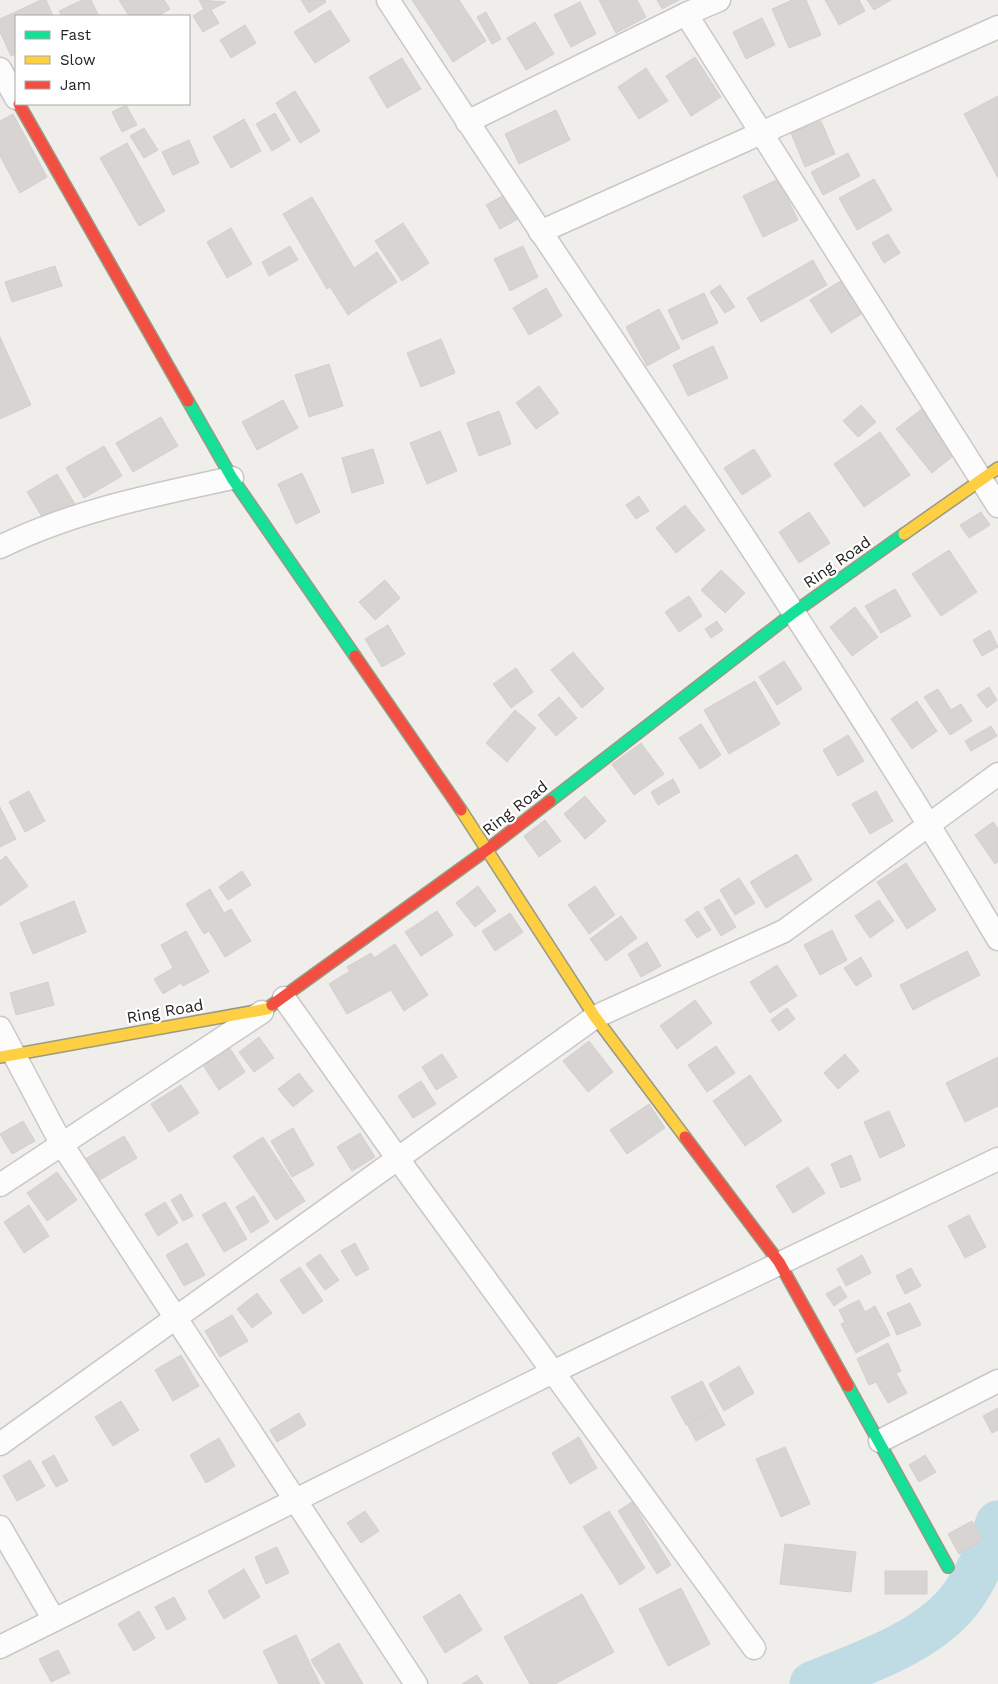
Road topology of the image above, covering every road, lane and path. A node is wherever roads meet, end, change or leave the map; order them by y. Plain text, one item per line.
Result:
1 (388, 0) edge
2 (718, 0) edge
3 (686, 14) junction
4 (998, 27) edge
5 (0, 70) edge
6 (15, 96) edge
7 (21, 105) edge
8 (467, 122) junction
9 (761, 133) junction
10 (540, 232) junction
11 (990, 474) edge
12 (232, 478) junction
13 (998, 506) edge
14 (0, 548) edge
15 (793, 613) junction
16 (998, 774) edge
17 (930, 825) junction
18 (488, 849) junction
19 (998, 939) edge
20 (276, 1003) junction
21 (595, 1017) junction
22 (0, 1028) edge
23 (7, 1056) edge
24 (61, 1143) junction
25 (398, 1159) junction
26 (998, 1159) edge
27 (0, 1185) edge
28 (779, 1262) junction
29 (177, 1319) junction
30 (555, 1371) junction
31 (998, 1381) edge
32 (880, 1441) junction
33 (0, 1444) edge
34 (296, 1500) junction
35 (0, 1527) edge
36 (948, 1567) dead end
37 (54, 1620) junction
38 (0, 1647) edge
39 (754, 1648) dead end
40 (415, 1684) edge

1 - 8 street
2 - 3 street
3 - 8 street
3 - 9 street
4 - 9 street
5 - 6 street
7 - 12 street
8 - 10 street
9 - 10 street
9 - 11 street
10 - 15 street
11 - 13 street
11 - 15 street, Ring Road
12 - 14 street
12 - 18 street
15 - 17 street
15 - 18 street, Ring Road
16 - 17 street
17 - 19 street
17 - 21 street
18 - 20 street, Ring Road
18 - 21 street
20 - 23 street, Ring Road
20 - 24 street
20 - 25 street
21 - 25 street
21 - 28 street
22 - 23 street
23 - 24 street
24 - 27 street
24 - 29 street
25 - 29 street
25 - 30 street
26 - 28 street
28 - 30 street
28 - 32 street
29 - 33 street
29 - 34 street
30 - 34 street
30 - 39 street
31 - 32 street
32 - 36 street
34 - 37 street
34 - 40 street
35 - 37 street
37 - 38 street

